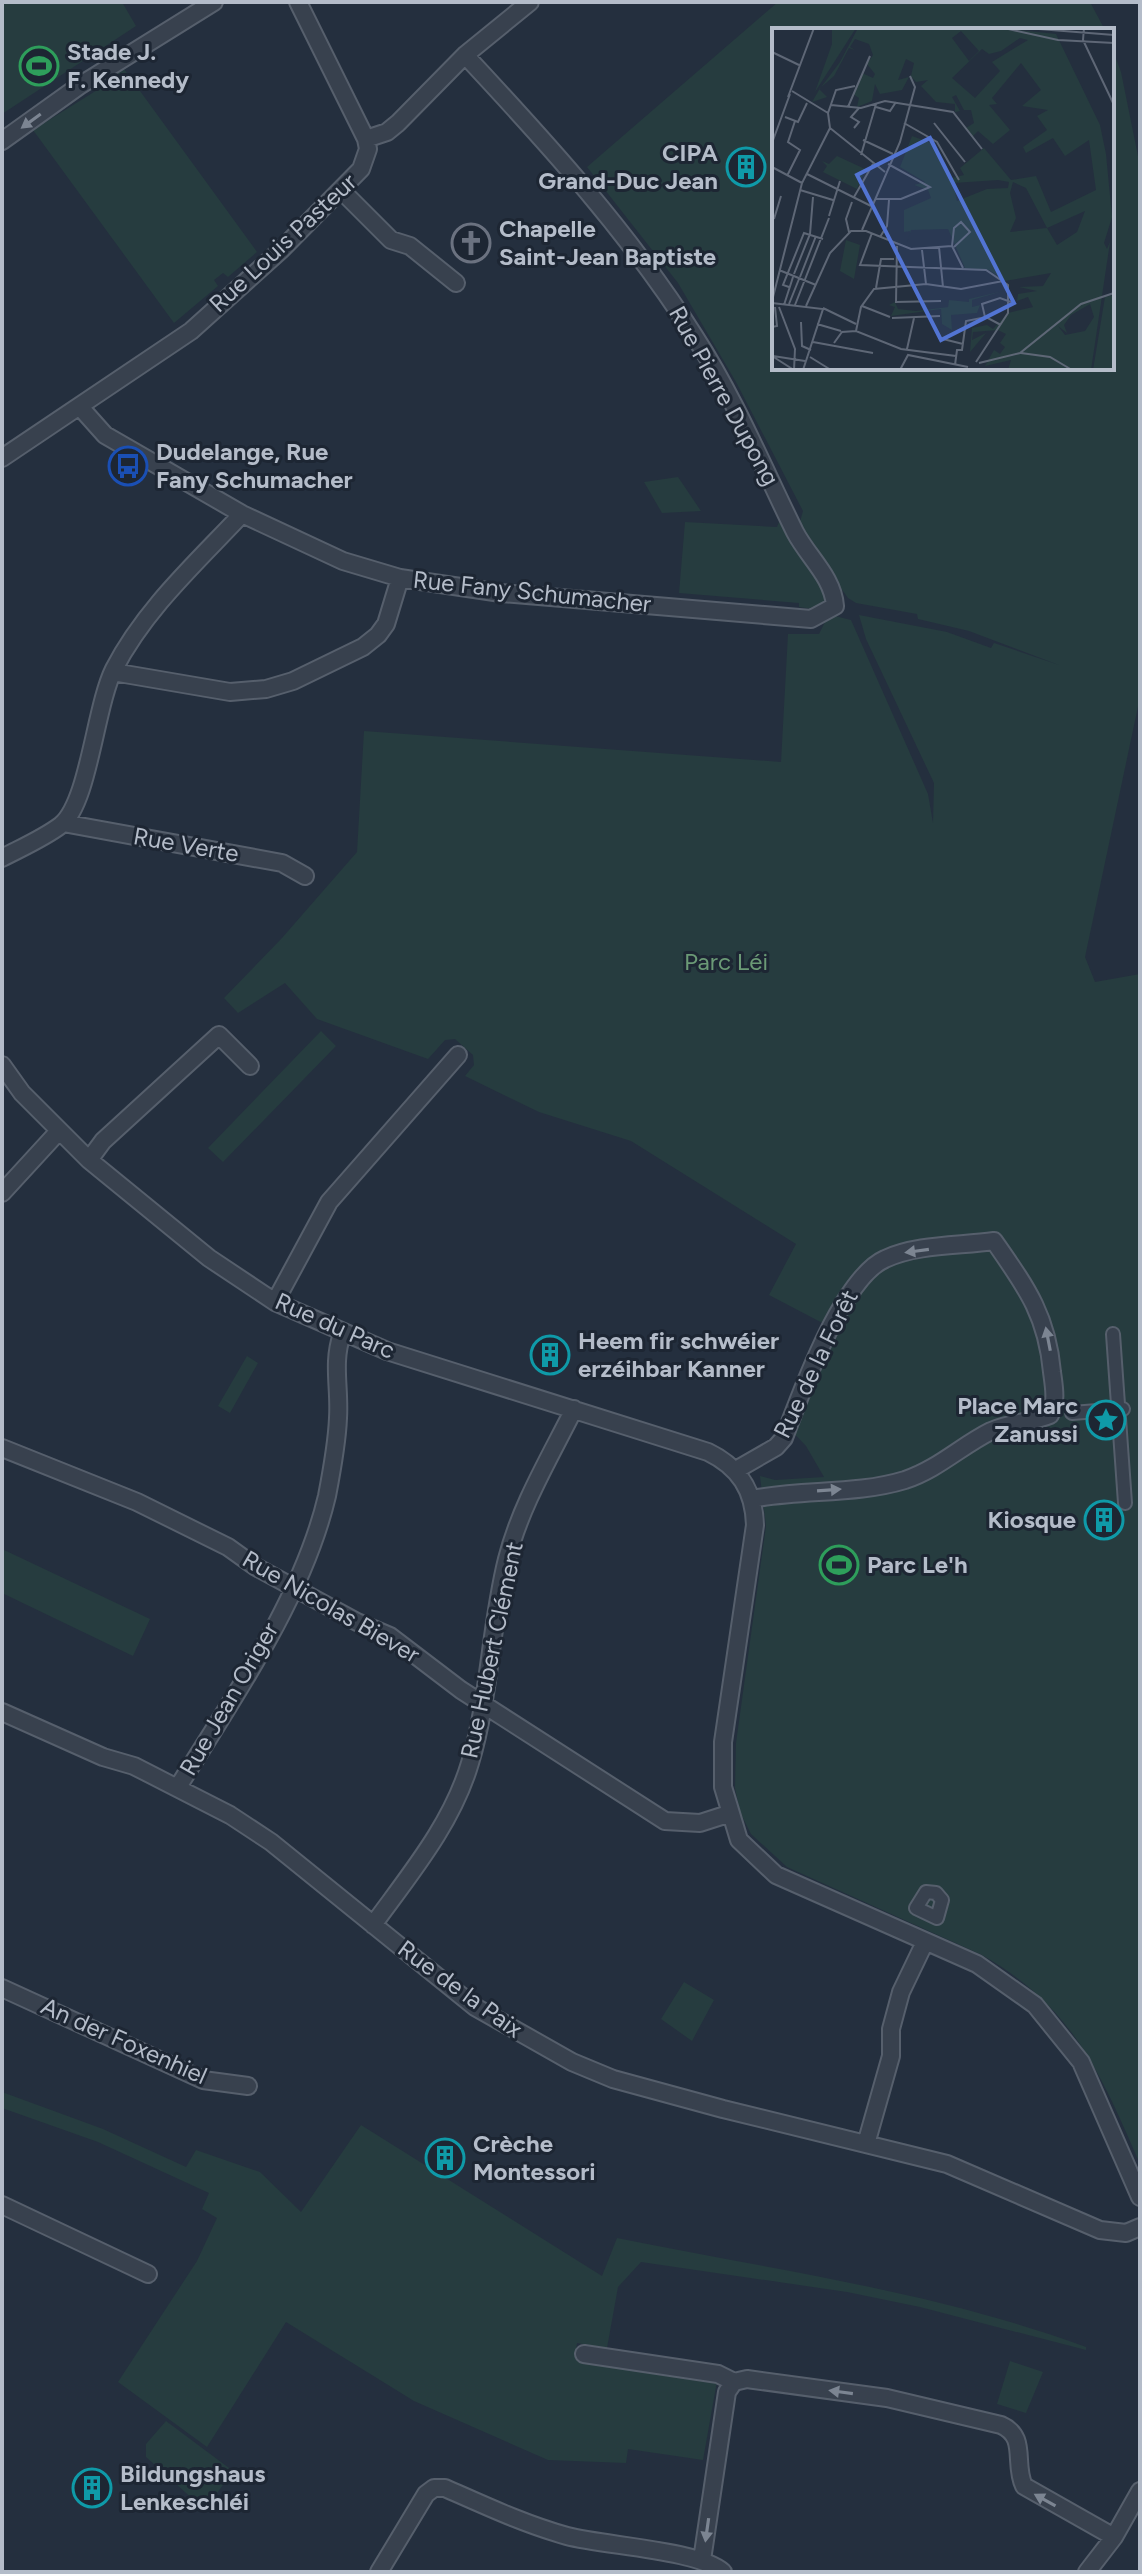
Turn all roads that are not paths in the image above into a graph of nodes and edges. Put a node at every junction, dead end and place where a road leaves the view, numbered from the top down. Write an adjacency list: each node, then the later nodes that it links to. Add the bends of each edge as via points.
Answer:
1 (214, 2): 6 (street, one-way to 6)
2 (298, 2): 5 (street)
3 (530, 2): 4 (street)
4 (465, 55): 5 (street, via 398,123); 13 (street, Rue Pierre Dupong, via 621,232 697,340 796,534 828,581)
5 (366, 139): 7 (street, Rue Louis Pasteur, via 366,160)
6 (2, 141)
7 (341, 190): 8 (street, via 391,240 410,246); 9 (street, Rue Louis Pasteur, via 191,331)
8 (456, 283)
9 (80, 407): 10 (street, Rue Louis Pasteur); 11 (street, Rue Fany Schumacher, via 105,435)
10 (2, 458)
11 (242, 514): 12 (street, Rue Fany Schumacher, via 329,555); 14 (street, via 163,598)
12 (400, 578): 13 (street, Rue Fany Schumacher, via 501,593 811,619); 14 (street, via 378,635 293,681 230,692)
13 (835, 606)
14 (113, 672): 15 (street, via 87,767)
15 (63, 823): 16 (street); 17 (street, Rue Verte, via 282,863)
16 (2, 858)
17 (305, 876)
18 (458, 1055): 24 (street, via 329,1202)
19 (2, 1065): 21 (street, Rue du Parc)
20 (250, 1066): 22 (street, via 219,1035)
21 (58, 1132): 22 (street, Rue du Parc); 23 (street)
22 (89, 1160): 24 (street, Rue du Parc, via 209,1258)
23 (2, 1193)
24 (275, 1302): 25 (street, Rue du Parc)
25 (342, 1334): 27 (street, Rue du Parc); 34 (street, Rue Jean Origer, via 335,1355 338,1416 326,1497)
26 (1113, 1334): 28 (street)
27 (574, 1409): 31 (street, Rue du Parc, via 708,1452); 35 (street, Rue Hubert Clément, via 508,1555)
28 (1122, 1409): 29 (street); 33 (street)
29 (1072, 1413)
30 (2, 1448): 34 (street, Rue Nicolas Biever, via 137,1502)
31 (736, 1470): 32 (street); 32 (street, Rue de la Forêt, one-way to 31, via 905,1480 951,1459 988,1433 1050,1415 1055,1405 1043,1318 994,1241 906,1252 872,1266 849,1292 784,1438)
32 (752, 1499): 38 (street, via 755,1525 723,1742)
33 (1125, 1503)
34 (293, 1586): 35 (street, Rue Nicolas Biever, via 390,1636); 37 (street, Rue Jean Origer, via 239,1690)
35 (484, 1703): 38 (street, Rue Nicolas Biever, via 665,1821 700,1823); 39 (street, Rue Hubert Clément, via 469,1766 448,1815)
36 (2, 1712): 37 (street, Rue de la Paix)
37 (178, 1787): 39 (street, Rue de la Paix, via 271,1842)
38 (728, 1814): 40 (street, via 739,1840 776,1875)
39 (373, 1925): 43 (street, Rue de la Paix, via 475,2007 572,2062 613,2079)
40 (925, 1942): 43 (street, via 901,1992 891,2029 891,2056); 44 (street, via 1005,1981 1056,2026 1094,2088)
41 (2, 1988): 42 (street, An der Foxenhiel, via 203,2080)
42 (248, 2086)
43 (866, 2144): 46 (street, Rue de la Paix, via 973,2172 1100,2230 1126,2233)
44 (1140, 2197)
45 (2, 2205): 47 (street)
46 (1140, 2227)
47 (148, 2274)
48 (584, 2354): 49 (street, via 718,2374)
49 (734, 2382): 51 (street, one-way to 49, via 1024,2486 1018,2439 1001,2425 887,2398 747,2379); 52 (street, one-way to 52, via 727,2392)
50 (1140, 2491): 51 (street)
51 (1114, 2537): 55 (street)
52 (702, 2560): 53 (street, via 567,2536 434,2488 418,2504); 54 (street)
53 (379, 2572)
54 (723, 2572)
55 (1087, 2572)

